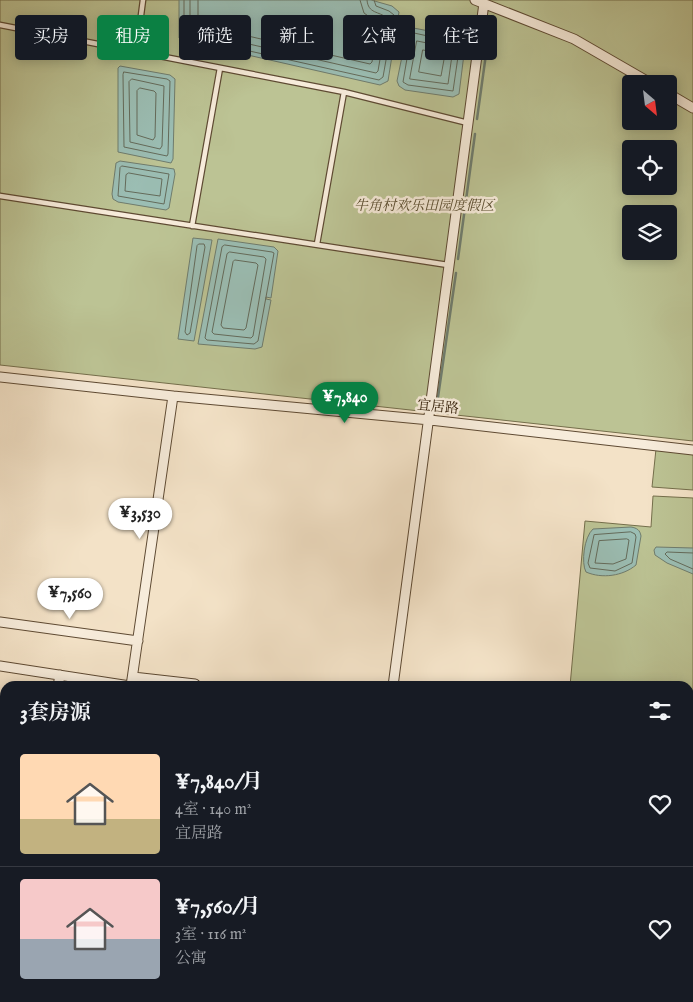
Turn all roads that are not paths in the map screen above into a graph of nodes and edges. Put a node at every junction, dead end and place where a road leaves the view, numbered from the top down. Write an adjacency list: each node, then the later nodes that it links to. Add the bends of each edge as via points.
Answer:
1 (143, 0): 4 (lane)
2 (475, 0): 3 (street)
3 (484, 3): 9 (street, via 574,39); 13 (street)
4 (141, 15)
5 (0, 25): 6 (lane)
6 (97, 45)
7 (169, 59): 8 (lane)
8 (220, 68): 10 (lane); 15 (lane)
9 (636, 75)
10 (344, 92): 13 (lane); 16 (lane)
11 (678, 99): 12 (street)
12 (693, 108)
13 (468, 123): 17 (street)
14 (0, 196): 15 (lane)
15 (192, 226): 16 (lane)
16 (317, 244): 17 (lane)
17 (448, 265): 20 (street)
18 (0, 377): 19 (street, 宜居路)
19 (173, 396): 20 (street, 宜居路); 23 (street)
20 (430, 420): 21 (street, 宜居路); 31 (street)
21 (693, 450)
22 (0, 622): 23 (street)
23 (138, 641): 26 (street)
24 (0, 666): 25 (street)
25 (60, 675): 27 (street); 28 (street)
26 (133, 676): 29 (street); 30 (street)
27 (59, 681)
28 (99, 681)
29 (132, 681)
30 (172, 681)
31 (394, 681)

